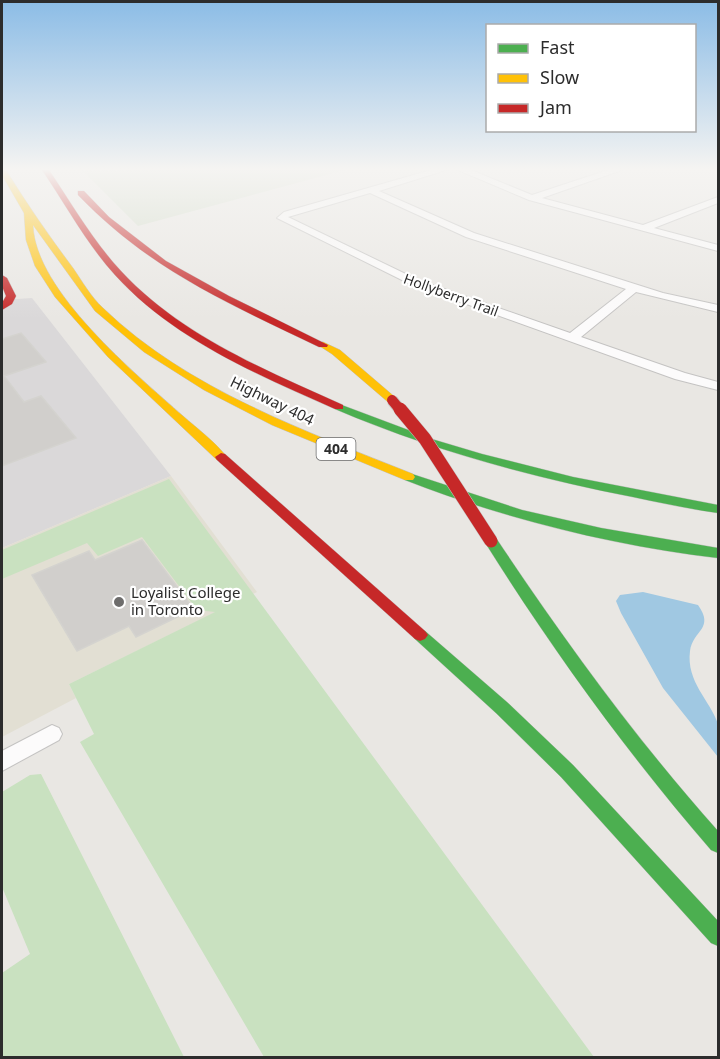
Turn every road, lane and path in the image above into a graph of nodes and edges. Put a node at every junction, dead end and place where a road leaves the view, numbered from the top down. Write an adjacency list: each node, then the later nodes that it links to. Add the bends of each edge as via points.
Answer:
1 (28, 219): 24 (main road, via 30,242 46,276 78,322 246,481 567,771)
2 (33, 219): 20 (main road, Highway 404 / 404, via 98,309 148,350 208,388 276,423 390,471 519,512 639,540)
3 (80, 219): 17 (main road, Highway 404 / 404, via 129,284 177,323 246,366)
4 (104, 219): 23 (main road, bridge, via 174,271 336,352 392,400 425,439 539,618 604,709)
5 (285, 219): 15 (street, Hollyberry Trail, via 412,281)
6 (434, 219): 12 (street, via 470,236)
7 (607, 219): 9 (street)
8 (666, 219): 9 (street)
9 (641, 229): 10 (street)
10 (718, 248)
11 (2, 278): 13 (main road, via 11,296)
12 (634, 288): 14 (street); 15 (street)
13 (2, 307)
14 (718, 308)
15 (573, 338): 16 (street, Hollyberry Trail)
16 (718, 386)
17 (420, 439): 18 (main road, via 465,440); 19 (main road, Highway 404 / 404, via 507,467)
18 (510, 451)
19 (718, 509)
20 (718, 553)
21 (52, 734): 22 (street)
22 (2, 762)
23 (718, 844)
24 (718, 936)

